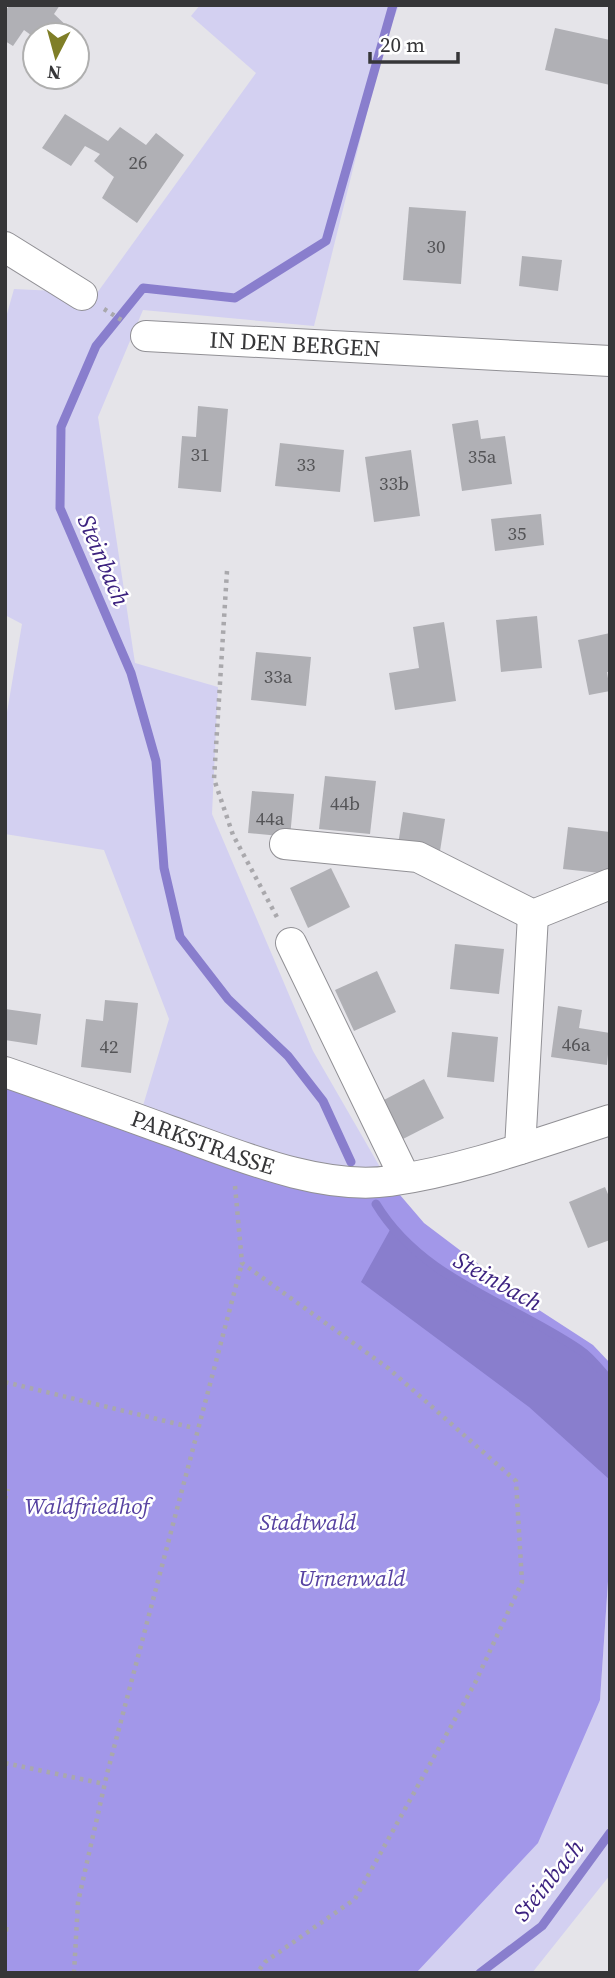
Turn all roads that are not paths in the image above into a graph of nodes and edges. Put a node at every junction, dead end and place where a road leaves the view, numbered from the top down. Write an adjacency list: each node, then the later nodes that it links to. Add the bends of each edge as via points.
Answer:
1 (5, 247): 2 (street)
2 (82, 295)
3 (146, 336): 4 (street, IN DEN BERGEN)
4 (610, 361)
5 (285, 844): 7 (street, via 418,857)
6 (610, 884): 7 (street)
7 (533, 915): 11 (street)
8 (291, 943): 12 (street)
9 (5, 1072): 12 (street, PARKSTRASSE, via 232,1153 327,1180)
10 (610, 1120): 11 (street, PARKSTRASSE)
11 (520, 1149): 12 (street, PARKSTRASSE)
12 (405, 1178)

